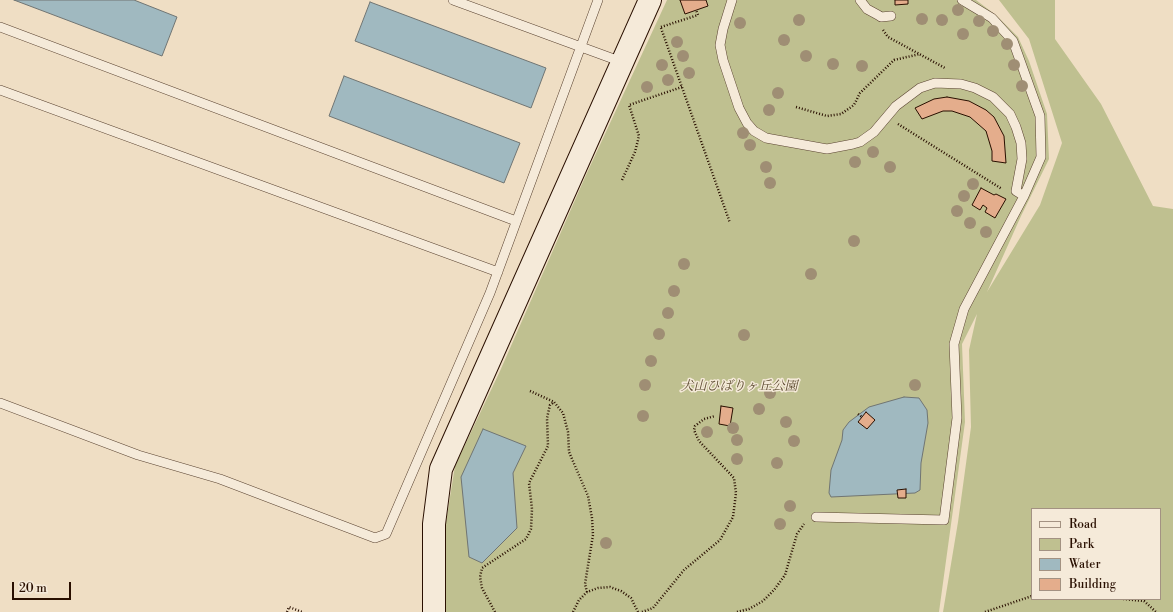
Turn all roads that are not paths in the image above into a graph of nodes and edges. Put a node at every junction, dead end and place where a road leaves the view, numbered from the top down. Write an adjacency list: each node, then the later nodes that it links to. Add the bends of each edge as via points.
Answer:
1 (453, 0): 9 (lane)
2 (598, 0): 9 (lane)
3 (732, 0): 12 (lane, via 720,45 739,108 754,131 766,138 827,149 860,142 874,132 896,106 920,88 935,83 961,84 993,97 1010,114 1016,127 1022,159 1016,191)
4 (860, 0): 7 (lane, via 867,9 881,17)
5 (962, 0): 12 (lane, via 992,18 1013,41 1040,116 1041,157)
6 (647, 6): 10 (street)
7 (891, 16)
8 (0, 27): 13 (lane)
9 (580, 48): 10 (lane); 13 (lane)
10 (622, 62): 17 (street, via 441,469 434,524)
11 (0, 90): 14 (lane)
12 (1024, 196): 16 (lane, via 964,309 954,344 957,418 944,520)
13 (516, 221): 14 (lane)
14 (498, 272): 15 (lane, via 386,534 376,538 220,479 138,455)
15 (0, 403)
16 (816, 518)
17 (434, 612)

